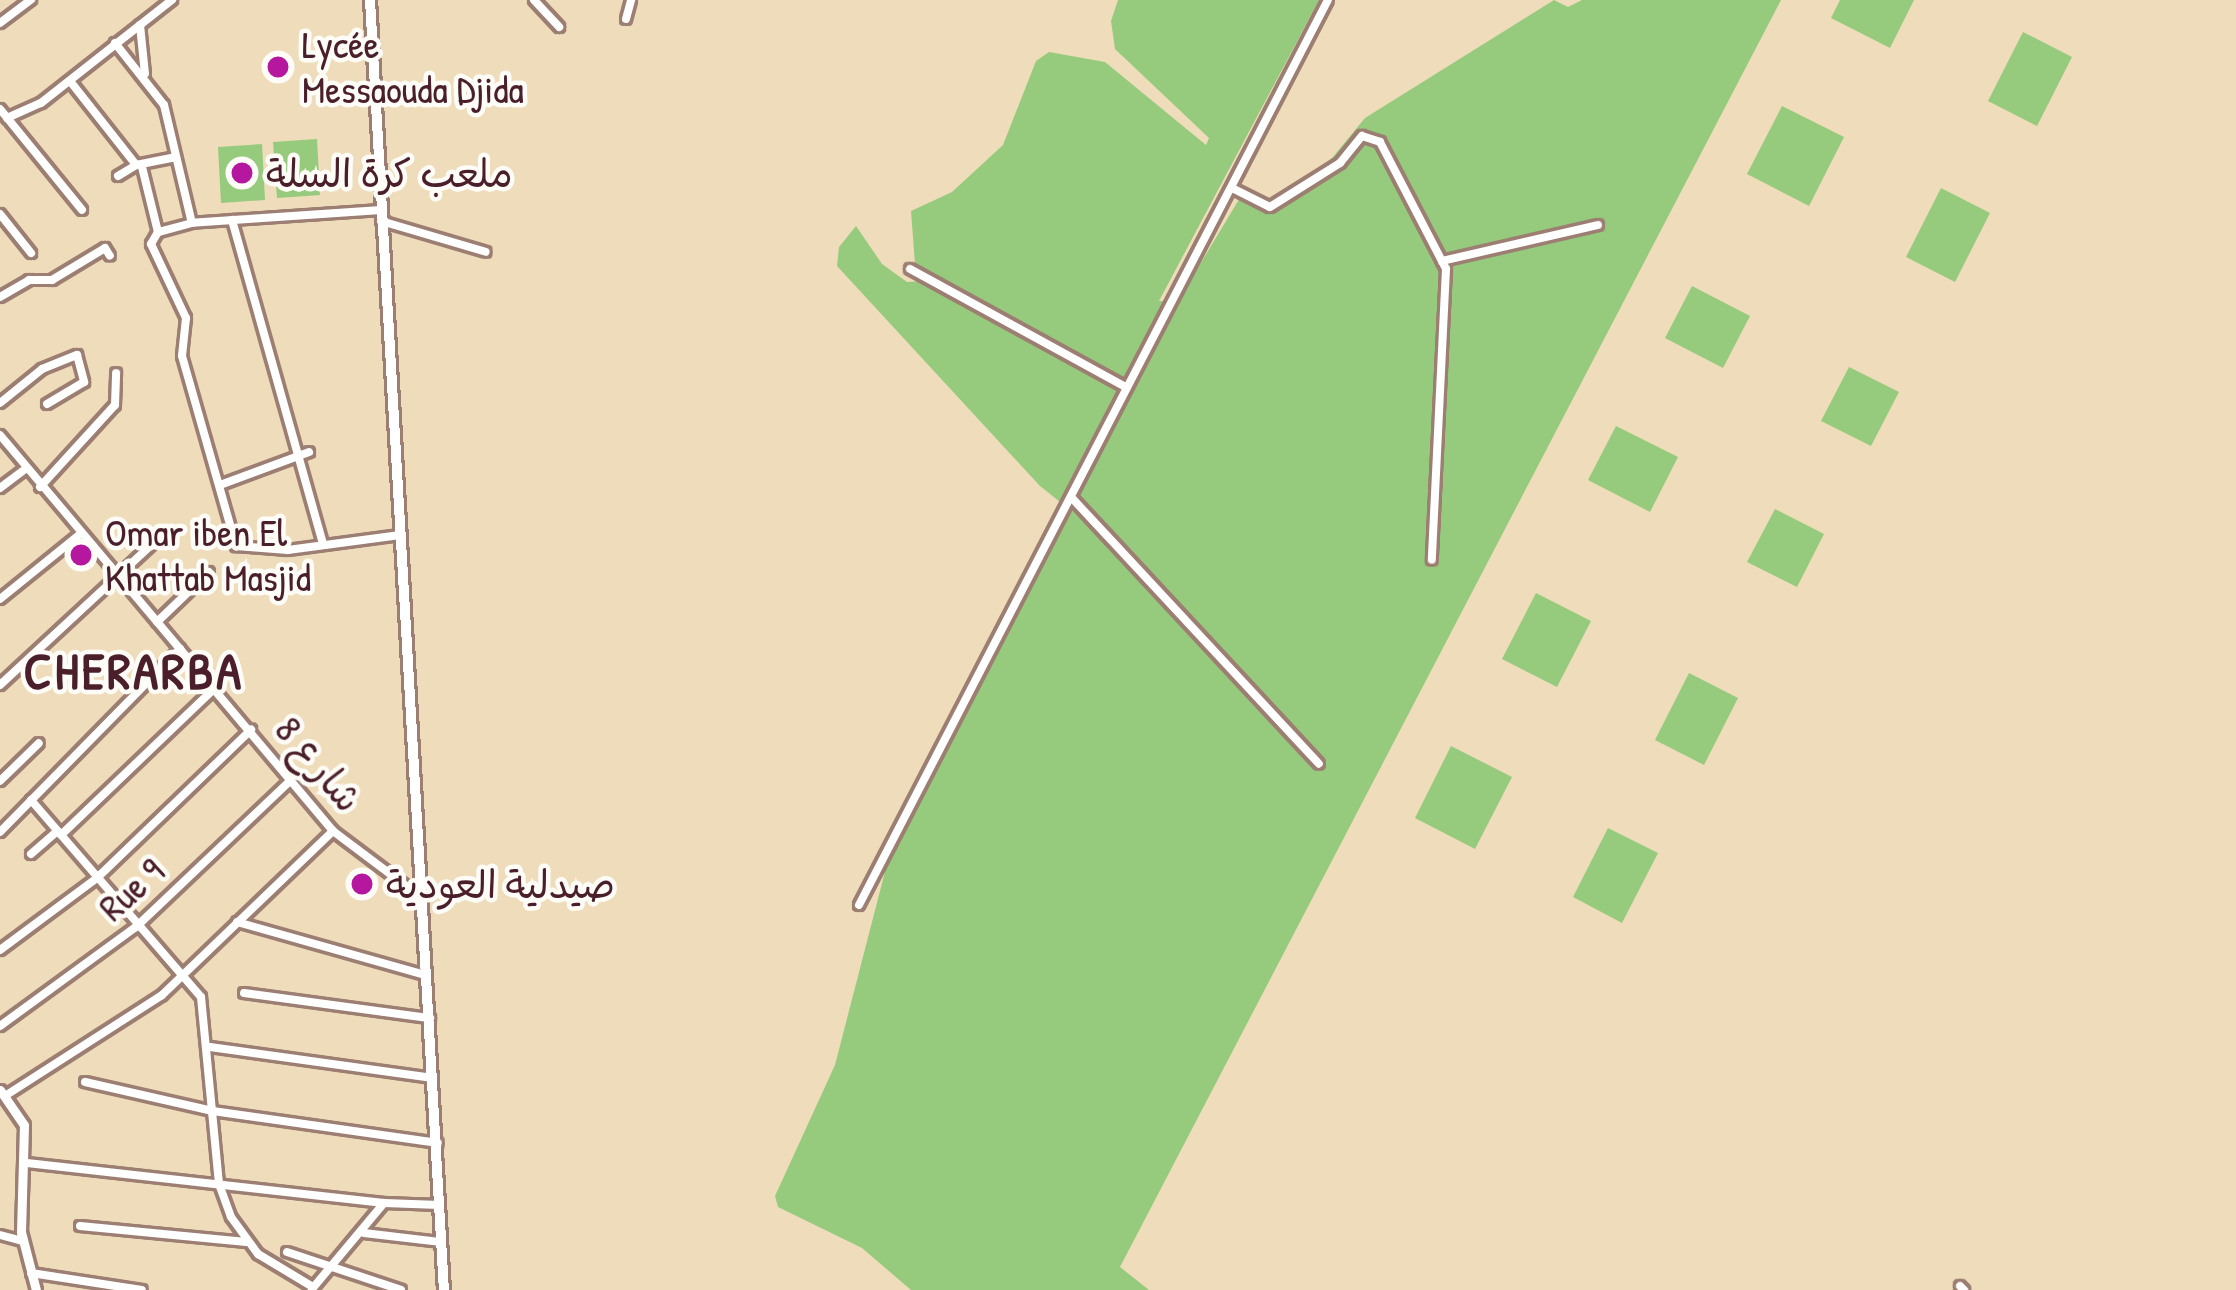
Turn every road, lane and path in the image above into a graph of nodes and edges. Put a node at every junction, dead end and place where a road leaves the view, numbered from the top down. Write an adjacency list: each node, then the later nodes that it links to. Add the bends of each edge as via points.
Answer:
1 (31, 0): 8 (street)
2 (172, 0): 9 (street)
3 (370, 0): 22 (main road)
4 (534, 0): 10 (street)
5 (631, 0): 7 (street)
6 (1328, 0): 19 (street)
7 (626, 19)
8 (0, 23)
9 (140, 25): 11 (street); 12 (street)
10 (559, 27)
11 (115, 43): 12 (street); 13 (street)
12 (146, 76): 16 (street, via 164,105)
13 (70, 81): 15 (street); 17 (street)
14 (0, 109): 15 (street)
15 (7, 118): 20 (street)
16 (176, 157): 17 (street); 24 (street)
17 (139, 166): 18 (street); 26 (street)
18 (118, 176)
19 (1232, 188): 30 (street, via 1270,207 1370,134); 34 (street)
20 (82, 210)
21 (0, 214): 28 (street)
22 (381, 216): 23 (street); 27 (street); 46 (main road)
23 (232, 220): 24 (street); 39 (street)
24 (192, 223): 26 (street)
25 (1598, 225): 30 (street)
26 (158, 232): 41 (street, via 151,244 187,318 182,356)
27 (486, 252)
28 (31, 253)
29 (110, 256): 32 (street, via 105,248 52,280 29,280)
30 (1442, 260): 49 (street)
31 (910, 269): 34 (street)
32 (0, 297)
33 (116, 373): 42 (street, via 115,405)
34 (1127, 388): 44 (street)
35 (0, 403): 36 (street, via 42,369 77,356 85,382)
36 (47, 404)
37 (0, 435): 40 (street, شارع 8)
38 (310, 452): 39 (street)
39 (296, 456): 41 (street); 48 (street)
40 (25, 469): 42 (street, شارع 8); 43 (street)
41 (220, 485): 48 (street, via 242,550)
42 (40, 487): 45 (street, شارع 8)
43 (0, 488)
44 (1071, 497): 59 (street); 69 (street)
45 (79, 535): 51 (street, شارع 8); 52 (street)
46 (400, 535): 48 (street); 68 (main road)
47 (159, 538): 51 (street)
48 (322, 543)
49 (1432, 560)
50 (209, 572): 53 (street)
51 (116, 574): 53 (street, شارع 8); 55 (street)
52 (0, 598)
53 (157, 622): 54 (street, شارع 8)
54 (181, 649): 56 (street, شارع 8); 62 (street)
55 (0, 686)
56 (215, 688): 57 (street, شارع 8); 65 (street)
57 (251, 730): 60 (street, شارع 8); 67 (street)
58 (39, 743): 61 (street)
59 (1318, 764)
60 (290, 781): 64 (street, شارع 8); 71 (street, Rue 9)
61 (0, 782)
62 (31, 800): 63 (street); 65 (street)
63 (1, 828)
64 (333, 831): 68 (street, شارع 8); 70 (street)
65 (59, 833): 66 (street); 67 (street)
66 (31, 854)
67 (97, 878): 71 (street); 72 (street)
68 (422, 897): 74 (main road)
69 (860, 905)
70 (237, 922): 73 (street); 74 (street)
71 (136, 928): 73 (street); 77 (street, Rue 9)
72 (0, 950)
73 (184, 975): 78 (street, via 206,1008); 81 (street)
74 (427, 976): 76 (main road)
75 (244, 993): 76 (street)
76 (430, 1018): 79 (main road)
77 (0, 1026)
78 (210, 1047): 79 (street); 82 (street)
79 (435, 1078): 83 (main road)
80 (85, 1082): 82 (street)
81 (4, 1092): 84 (street, via 24,1126)
82 (213, 1111): 83 (street); 85 (street)
83 (438, 1143): 87 (main road)
84 (27, 1163): 85 (street); 91 (street)
85 (219, 1184): 86 (street); 92 (street)
86 (384, 1203): 87 (street); 89 (street)
87 (440, 1205): 93 (main road)
88 (80, 1226): 92 (street)
89 (364, 1233): 93 (street); 95 (street)
90 (0, 1235): 91 (street)
91 (22, 1241): 96 (street)
92 (247, 1242): 97 (street)
93 (441, 1243): 101 (main road)
94 (287, 1252): 95 (street)
95 (334, 1264): 97 (street); 100 (street)
96 (30, 1273): 98 (street); 99 (street)
97 (312, 1288)
98 (36, 1290)
99 (142, 1290)
100 (401, 1290)
101 (445, 1290)

